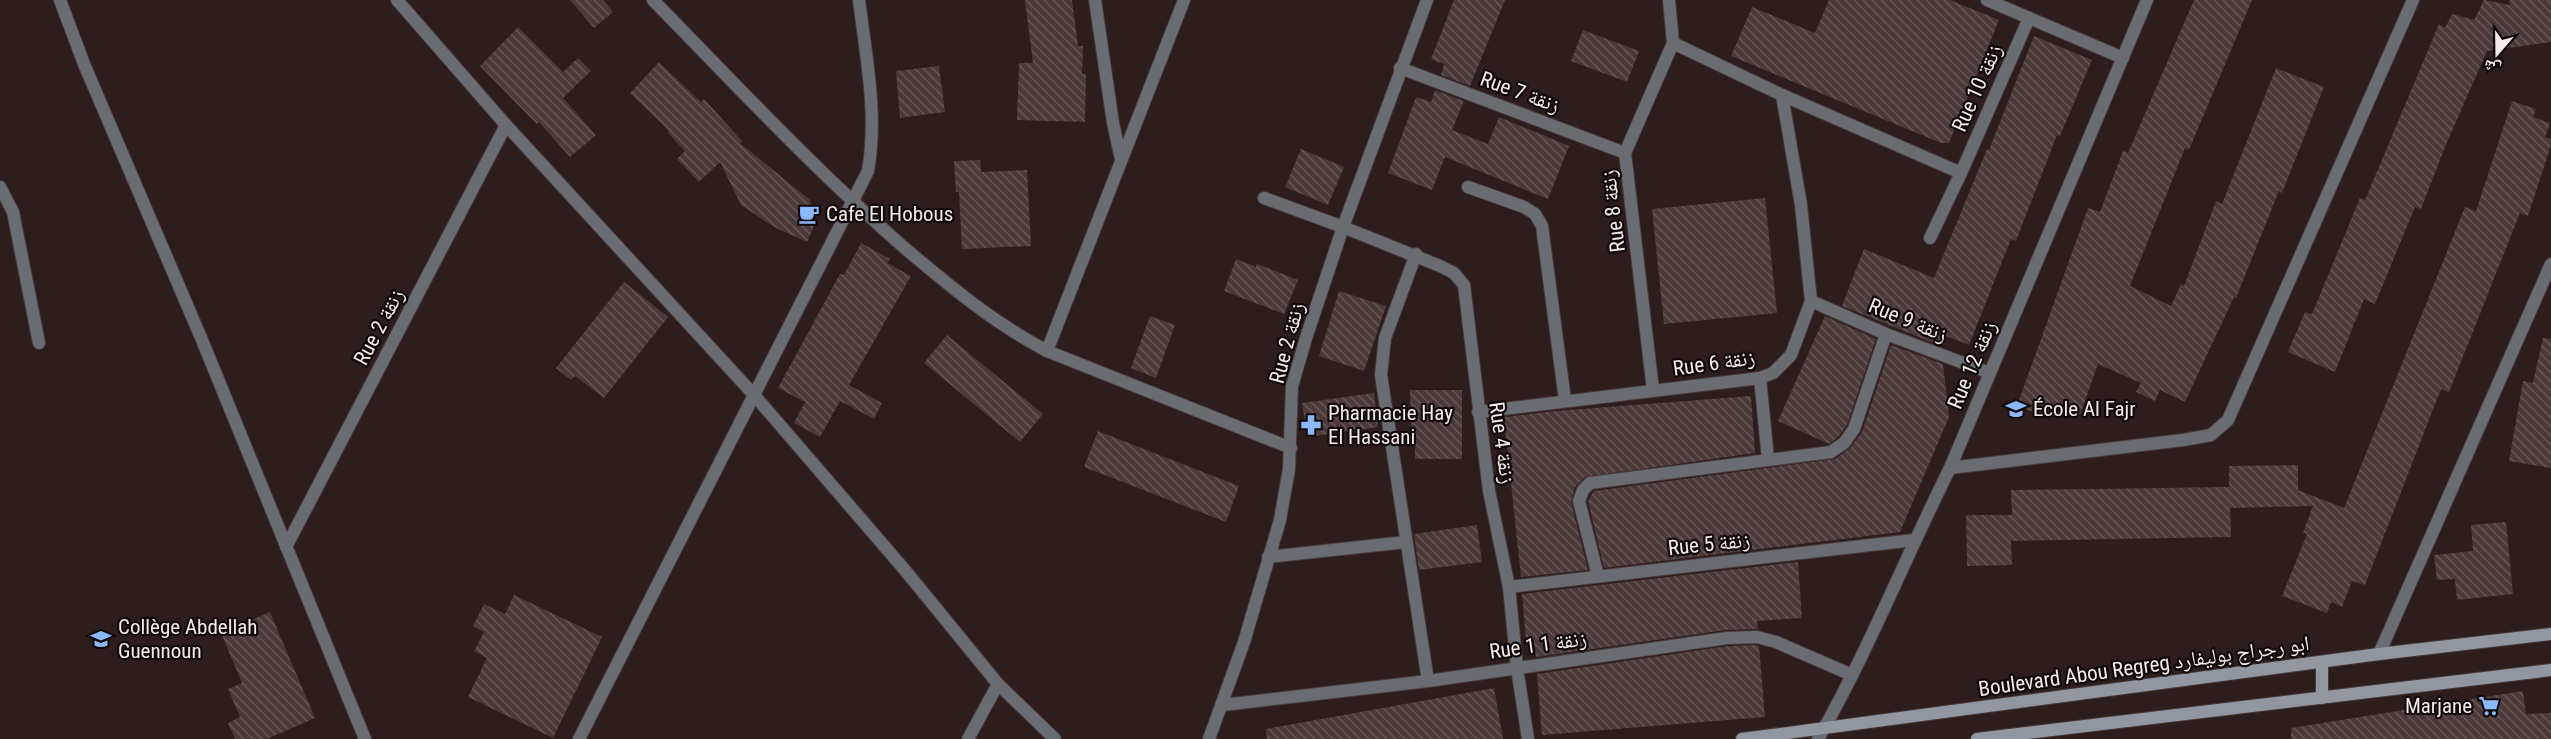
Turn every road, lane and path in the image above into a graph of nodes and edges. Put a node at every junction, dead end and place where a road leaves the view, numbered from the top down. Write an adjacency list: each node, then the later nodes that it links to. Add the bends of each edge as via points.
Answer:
1 (60, 0): 44 (street)
2 (397, 0): 17 (street)
3 (653, 0): 24 (street)
4 (859, 0): 24 (street, via 873,117 868,171)
5 (1095, 0): 19 (street)
6 (1184, 0): 19 (street)
7 (1427, 0): 15 (street, Rue 2 زنقة)
8 (1669, 0): 13 (street, Rue 8 زنقة)
9 (1987, 0): 12 (street)
10 (2147, 0): 14 (street, Rue 12 زنقة)
11 (2413, 0): 41 (street, via 2228,420 2211,435)
12 (2029, 18): 14 (street); 20 (street, Rue 10 زنقة)
13 (1673, 43): 16 (street); 18 (street, Rue 8 زنقة)
14 (2123, 57): 33 (street, Rue 12 زنقة)
15 (1400, 68): 18 (street, Rue 7 زنقة); 25 (street, Rue 2 زنقة)
16 (1782, 95): 20 (street); 29 (street, Rue 6 زنقة, via 1801,205)
17 (506, 125): 36 (street); 44 (street, Rue 2 زنقة)
18 (1625, 153): 35 (street, Rue 8 زنقة)
19 (1121, 159): 32 (street)
20 (1962, 173): 26 (street, Rue 10 زنقة)
21 (0, 187): 31 (street, via 13,212)
22 (1468, 187): 37 (street, via 1524,207 1535,214 1542,226)
23 (1264, 198): 25 (street, Rue 4 زنقة)
24 (853, 203): 32 (street, via 955,291 1009,331); 36 (street)
25 (1343, 227): 27 (street, Rue 4 زنقة); 39 (street, Rue 2 زنقة, via 1293,386)
26 (1930, 238)
27 (1416, 254): 38 (street, Rue 4 زنقة, via 1454,273 1464,285); 43 (street, via 1385,338 1381,375)
28 (2551, 264): 49 (street)
29 (1811, 301): 30 (street, Rue 9 زنقة); 34 (street, Rue 6 زنقة, via 1791,355 1773,373)
30 (1886, 334): 33 (street, Rue 9 زنقة); 40 (street, via 1854,429 1844,443 1831,452)
31 (39, 343)
32 (1047, 351): 39 (street)
33 (1990, 374): 41 (street, Rue 12 زنقة)
34 (1760, 378): 35 (street, Rue 6 زنقة); 40 (street)
35 (1653, 390): 37 (street, Rue 6 زنقة)
36 (755, 396): 55 (street); 61 (street)
37 (1565, 400): 38 (street, Rue 6 زنقة)
38 (1478, 412): 47 (street, Rue 4 زنقة, via 1488,491)
39 (1291, 448): 45 (street, Rue 2 زنقة, via 1287,489)
40 (1768, 459): 46 (street, via 1590,483 1582,490 1579,501)
41 (1950, 468): 42 (street, Rue 12 زنقة)
42 (1914, 540): 46 (street, Rue 5 زنقة); 53 (street, Rue 12 زنقة)
43 (1406, 542): 45 (street); 54 (street)
44 (286, 547): 60 (street)
45 (1268, 557): 57 (street, Rue 2 زنقة)
46 (1598, 576): 47 (street, Rue 5 زنقة)
47 (1509, 587): 51 (street, Rue 4 زنقة)
48 (2551, 634): 49 (main road, Boulevard Abou Regreg ابو رجراج بوليفارد)
49 (2379, 654): 50 (main road, Boulevard Abou Regreg ابو رجراج بوليفارد)
50 (2322, 662): 56 (main road); 58 (main road, Boulevard Abou Regreg ابو رجراج بوليفارد)
51 (1517, 668): 53 (street, Rue 1 زنقة 1, via 1757,637); 54 (street, Rue 1 زنقة 1); 65 (street, Rue 4 زنقة)
52 (2551, 670): 56 (main road)
53 (1852, 675): 58 (street, Rue 12 زنقة)
54 (1428, 681): 57 (street, Rue 1 زنقة 1)
55 (998, 684): 62 (street); 63 (street)
56 (2322, 698): 59 (main road)
57 (1223, 705): 64 (street, Rue 2 زنقة)
58 (1825, 727): 66 (main road, Boulevard Abou Regreg ابو رجراج بوليفارد); 67 (street, Rue 12 زنقة)
59 (2033, 736): 68 (main road)
60 (365, 739)
61 (579, 739)
62 (968, 739)
63 (1055, 739)
64 (1209, 739)
65 (1528, 739)
66 (1742, 739)
67 (1818, 739)
68 (1977, 739)

